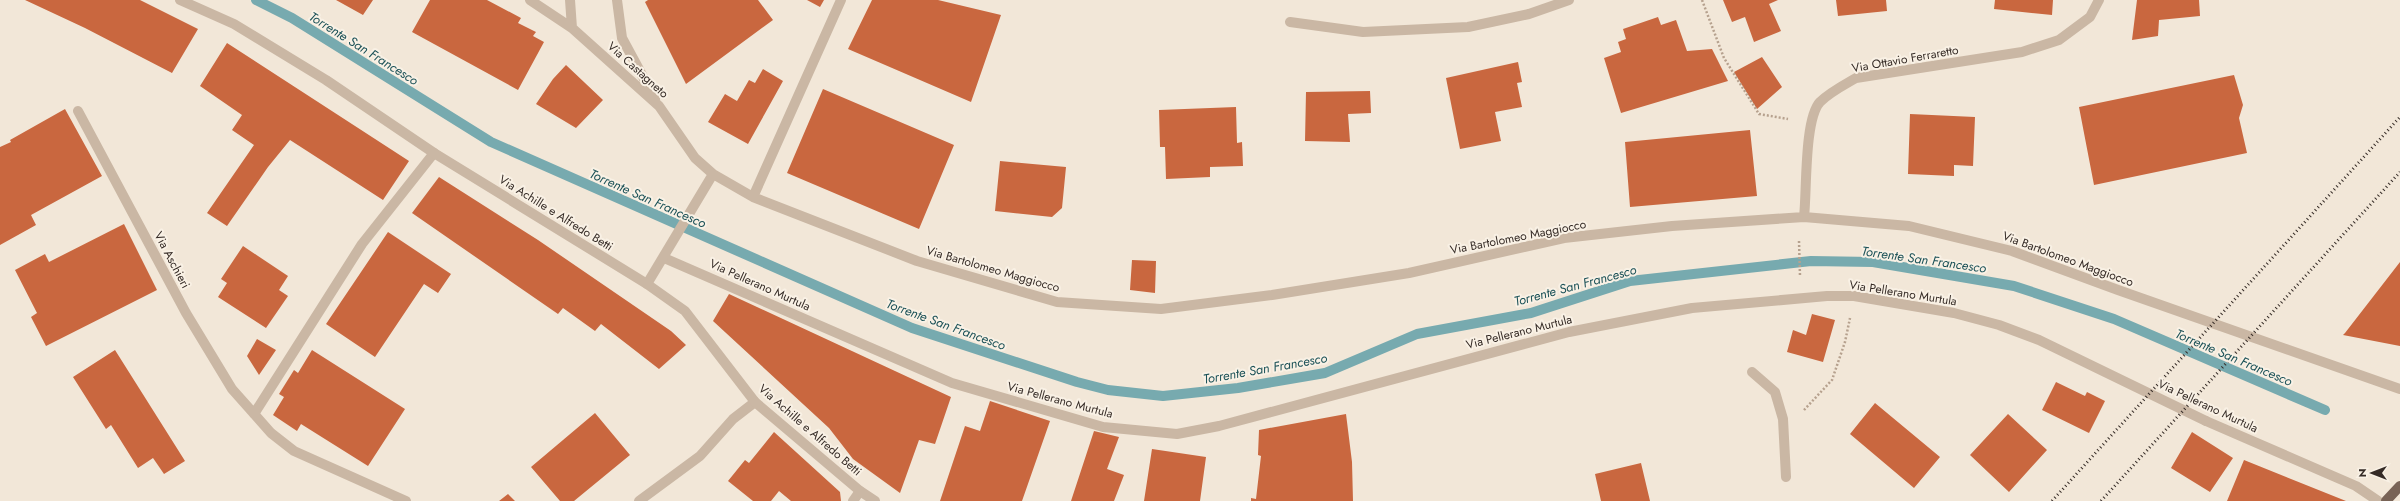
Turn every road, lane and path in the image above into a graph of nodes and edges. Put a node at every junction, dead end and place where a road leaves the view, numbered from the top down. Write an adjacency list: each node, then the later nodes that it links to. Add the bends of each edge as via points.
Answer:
1 (180, 0): 14 (street, Via Achille e Alfredo Betti, via 234,24 326,80)
2 (530, 0): 10 (street, Via Castagneto)
3 (570, 0): 10 (street)
4 (617, 0): 11 (street, via 622,38)
5 (841, 0): 16 (street)
6 (1569, 0): 9 (street, via 1529,14 1468,27 1363,32)
7 (1702, 0): 13 (path, via 1724,58 1760,114)
8 (2099, 0): 13 (street, Via Ottavio Ferraretto, via 2090,17 2058,40 2044,45 2022,52 1856,78 1839,87 1819,103)
9 (1290, 22)
10 (572, 28): 11 (street, Via Castagneto)
11 (659, 106): 15 (street, Via Castagneto, via 695,158)
12 (78, 111): 26 (street, Via Aschieri, via 186,313 232,389)
13 (1810, 124): 17 (street, Via Ottavio Ferraretto)
14 (434, 153): 21 (street, Via Achille e Alfredo Betti); 26 (street, via 362,244)
15 (713, 174): 16 (street, Via Bartolomeo Maggiocco); 19 (street)
16 (753, 197): 17 (street, Via Bartolomeo Maggiocco, via 917,261 993,285 1057,302 1161,309 1272,295 1409,273 1564,238 1672,226)
17 (1804, 218): 24 (street, Via Bartolomeo Maggiocco, via 1909,226 2012,250)
18 (1799, 236): 20 (path)
19 (664, 258): 21 (street); 22 (street, Via Pellerano Murtula, via 952,383 1103,427 1177,434 1219,426 1569,332 1692,308)
20 (1800, 280)
21 (648, 284): 25 (street, Via Achille e Alfredo Betti, via 685,311)
22 (1854, 296): 27 (path, via 1845,342 1832,380 1806,407 1795,428); 35 (street, Via Pellerano Murtula, via 1954,313 1999,325 2039,340 2206,421 2356,486)
23 (1752, 372): 27 (street, via 1775,392 1783,419)
24 (2400, 389)
25 (755, 402): 30 (street, Via Achille e Alfredo Betti); 32 (street, via 733,419 700,456)
26 (254, 414): 31 (street, Via Aschieri, via 271,433 294,451)
27 (1783, 438): 28 (street)
28 (1786, 477)
29 (2400, 486): 36 (main road)
30 (860, 491): 33 (street); 34 (street, Via Achille e Alfredo Betti)
31 (406, 501)
32 (640, 501)
33 (853, 501)
34 (875, 501)
35 (2378, 501)
36 (2386, 501)

